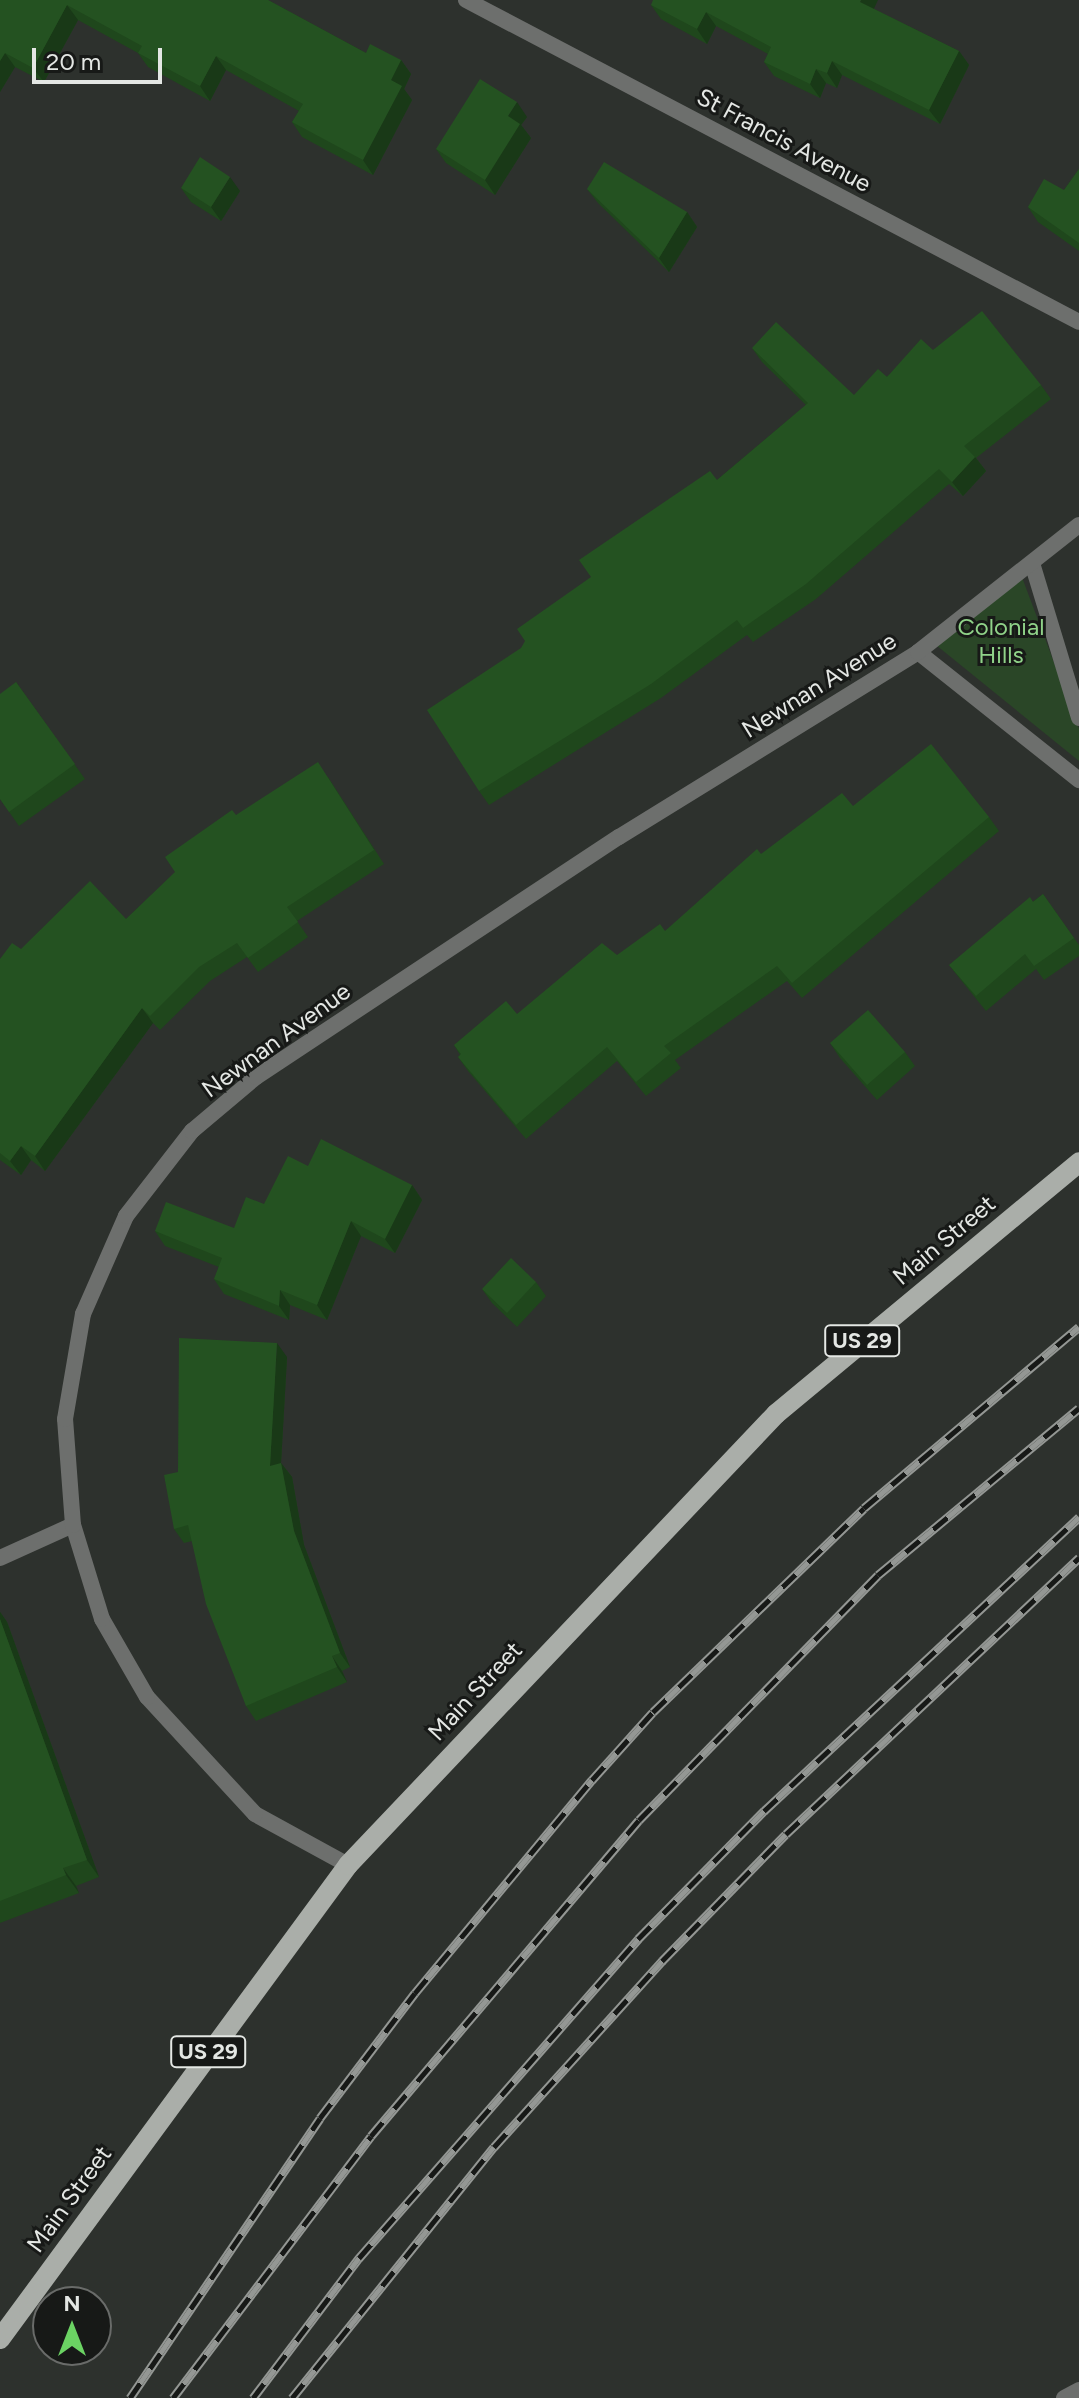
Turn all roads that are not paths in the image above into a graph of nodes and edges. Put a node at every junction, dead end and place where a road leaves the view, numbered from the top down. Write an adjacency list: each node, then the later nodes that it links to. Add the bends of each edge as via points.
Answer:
1 (466, 0): 2 (street, St Francis Avenue)
2 (1079, 322)
3 (1079, 525): 4 (street, Newnan Avenue)
4 (1032, 563): 5 (street, Newnan Avenue); 6 (street)
5 (918, 652): 7 (street); 9 (street, Newnan Avenue, via 607,845 256,1077 192,1131 126,1216 83,1314 65,1419)
6 (1079, 718)
7 (1079, 780)
8 (1079, 1162): 11 (main road, Main Street / US 29, via 776,1414)
9 (73, 1525): 10 (street); 11 (street, Newnan Avenue, via 102,1619 147,1697 255,1814)
10 (0, 1558)
11 (348, 1865): 12 (main road, Main Street / US 29)
12 (0, 2339)
13 (1079, 2390): 14 (street)
14 (1064, 2398)

